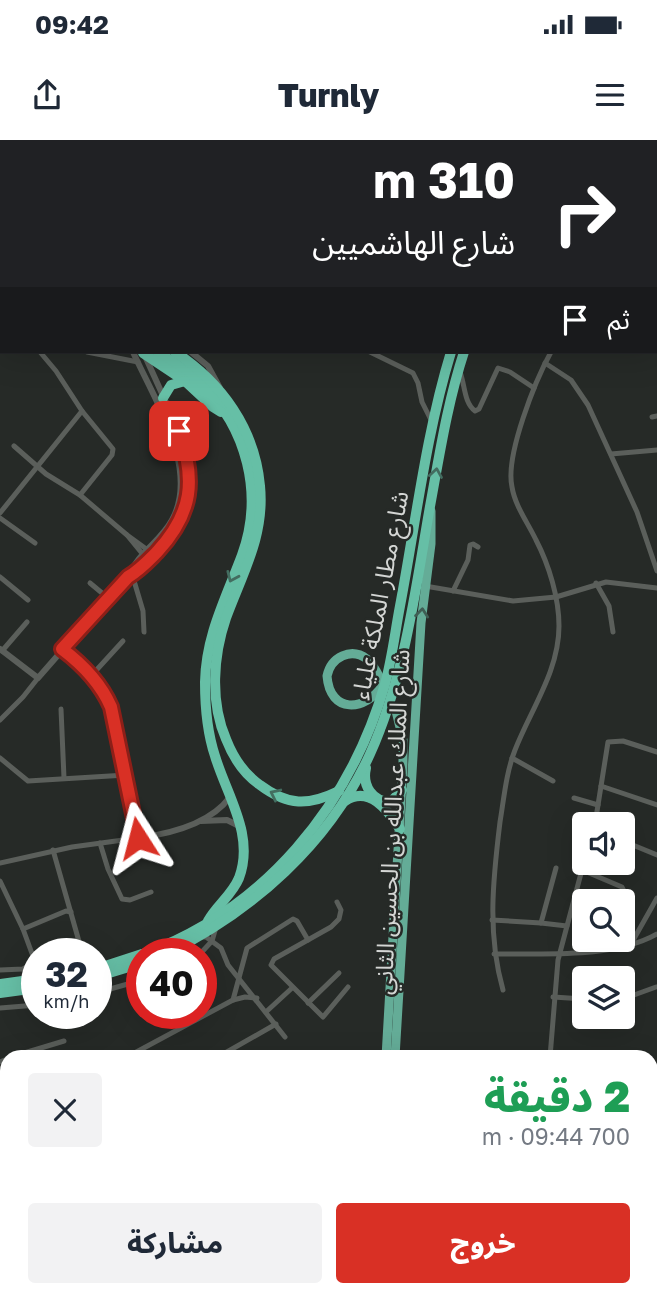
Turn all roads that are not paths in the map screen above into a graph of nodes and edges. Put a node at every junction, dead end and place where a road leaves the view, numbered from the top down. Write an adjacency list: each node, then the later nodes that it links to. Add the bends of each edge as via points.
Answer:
1 (42, 354): 16 (street)
2 (138, 354): 11 (highway); 15 (street); 29 (street, via 171,436 181,485 172,521)
3 (161, 354): 18 (highway, via 199,382)
4 (178, 354): 14 (highway)
5 (193, 354): 14 (street, via 208,366)
6 (374, 354): 17 (street, via 413,373)
7 (451, 354): 17 (highway, شارع مطار الملكة علياء)
8 (463, 354): 12 (highway, شارع مطار الملكة علياء)
9 (550, 354): 10 (street)
10 (545, 363): 13 (street); 21 (street, via 578,388)
11 (185, 382): 15 (highway, via 171,385); 18 (highway)
12 (459, 382): 13 (street, via 475,411 498,368); 24 (highway, شارع مطار الملكة علياء, one-way to 12, via 441,439)
13 (534, 388): 39 (street, via 510,480 518,506 541,548)
14 (220, 390): 26 (highway, via 244,426 256,460 261,499)
15 (163, 398): 30 (street, via 185,452 189,492 179,524)
16 (82, 411): 22 (street); 23 (street, via 113,451)
17 (432, 411): 50 (highway, شارع مطار الملكة علياء)
18 (225, 413): 26 (highway, via 239,439 249,474)
19 (13, 446): 22 (street)
20 (657, 450): 21 (street)
21 (611, 454): 31 (street)
22 (37, 467): 23 (street); 25 (street)
23 (80, 495): 29 (street)
24 (431, 505): 36 (highway, شارع الملك عبدالله بن الحسين الثاني); 55 (highway, شارع مطار الملكة علياء, via 399,665)
25 (0, 515): 27 (street)
26 (253, 532): 63 (highway, one-way to 26, via 308,803 278,796 246,773 223,732 215,686 219,644 247,569); 64 (highway, one-way to 64, via 212,629 206,671 211,740)
27 (35, 543)
28 (478, 547): 38 (street, via 470,545)
29 (145, 552): 30 (street); 32 (street)
30 (151, 558): 32 (street)
31 (657, 571)
32 (130, 574): 40 (street); 43 (street, via 143,611)
33 (0, 578): 41 (street)
34 (90, 583): 40 (street)
35 (596, 583): 37 (street); 39 (street); 44 (street, via 609,606)
36 (425, 586): 38 (street); 135 (highway, شارع الملك عبدالله بن الحسين الثاني, one-way to 36)
37 (657, 588)
38 (453, 591): 39 (street, via 511,601)
39 (556, 597): 57 (street, via 555,658)
40 (108, 598): 46 (street)
41 (28, 600)
42 (27, 622): 47 (street)
43 (144, 632)
44 (613, 632)
45 (123, 641): 48 (street)
46 (62, 649): 48 (street); 49 (street)
47 (1, 650): 49 (street)
48 (91, 676): 58 (street, via 111,707)
49 (38, 678): 53 (street)
50 (383, 679): 50 (highway, via 371,699 353,706 333,695 327,676 334,661 354,654 370,662); 55 (highway, شارع مطار الملكة علياء)
51 (61, 709): 59 (street)
52 (396, 711): 62 (highway, شارع الملك عبدالله بن الحسين الثاني, via 403,746)
53 (0, 720)
54 (657, 752): 61 (street, via 623,741 608,742)
55 (365, 754): 62 (highway, via 364,777 369,790 389,802); 63 (highway, شارع مطار الملكة علياء); 66 (highway, شارع مطار الملكة علياء)
56 (0, 758): 59 (street, via 28,781)
57 (512, 758): 60 (street); 90 (street, via 493,877)
58 (126, 775): 59 (street); 73 (street)
59 (64, 778)
60 (553, 782)
61 (601, 786): 67 (street); 68 (street)
62 (402, 790): 72 (highway, شارع الملك عبدالله بن الحسين الثاني)
63 (339, 791): 92 (highway, شارع مطار الملكة علياء, via 280,867)
64 (230, 797): 70 (street); 71 (highway)
65 (574, 798): 68 (street)
66 (342, 803): 72 (highway, via 356,795 367,796 388,811); 92 (highway, شارع مطار الملكة علياء, via 283,874 254,900)
67 (657, 805)
68 (598, 806): 69 (street)
69 (597, 812)
70 (201, 821): 71 (street, via 227,820); 73 (street)
71 (242, 827): 92 (highway, via 239,877)
72 (400, 829): 134 (highway, شارع الملك عبدالله بن الحسين الثاني)
73 (138, 838): 74 (street)
74 (100, 843): 76 (street); 84 (street, via 122,899 130,901)
75 (635, 846): 77 (street)
76 (54, 850): 78 (street); 89 (street)
77 (657, 855)
78 (0, 863)
79 (556, 867): 91 (street)
80 (581, 875): 93 (street)
81 (594, 875): 83 (street)
82 (0, 881): 85 (street)
83 (623, 889)
84 (151, 892)
85 (7, 897): 87 (street); 94 (street)
86 (657, 898): 97 (street)
87 (0, 902)
88 (337, 902): 102 (street, via 339,919)
89 (71, 912): 94 (street); 98 (street)
90 (492, 920): 91 (street); 107 (street)
91 (541, 923): 93 (street)
92 (211, 925): 96 (highway, شارع مطار الملكة علياء); 99 (highway, شارع مطار الملكة علياء); 101 (street)
93 (567, 926): 106 (street)
94 (23, 929): 108 (street, via 33,964)
95 (657, 934): 103 (street)
96 (198, 937): 100 (street)
97 (635, 937)
98 (78, 938)
99 (180, 938)
100 (208, 938)
101 (212, 938)
102 (308, 940): 110 (street, via 297,921 291,920 249,946); 115 (street, via 271,963)
103 (635, 942)
104 (217, 945): 110 (street)
105 (572, 952): 106 (street)
106 (559, 953): 107 (street); 120 (street)
107 (494, 954): 117 (street)
108 (0, 970)
109 (339, 973): 124 (street)
110 (239, 977): 121 (street); 123 (street)
111 (21, 981): 112 (highway)
112 (0, 984)
113 (348, 987): 124 (street, via 324,1016)
114 (656, 987): 119 (street)
115 (292, 988): 124 (street); 127 (street)
116 (21, 990): 118 (highway)
117 (503, 990)
118 (0, 993)
119 (635, 995)
120 (553, 997): 122 (street); 136 (street)
121 (257, 998): 123 (street); 127 (street)
122 (572, 998)
123 (233, 1000): 132 (street)
124 (308, 1003)
125 (21, 1006): 126 (street)
126 (0, 1008)
127 (267, 1012): 128 (street)
128 (276, 1024): 129 (street); 133 (street)
129 (285, 1037)
130 (64, 1041): 131 (street)
131 (35, 1050)
132 (144, 1050)
133 (230, 1050)
134 (386, 1050)
135 (396, 1050)
136 (550, 1050)

